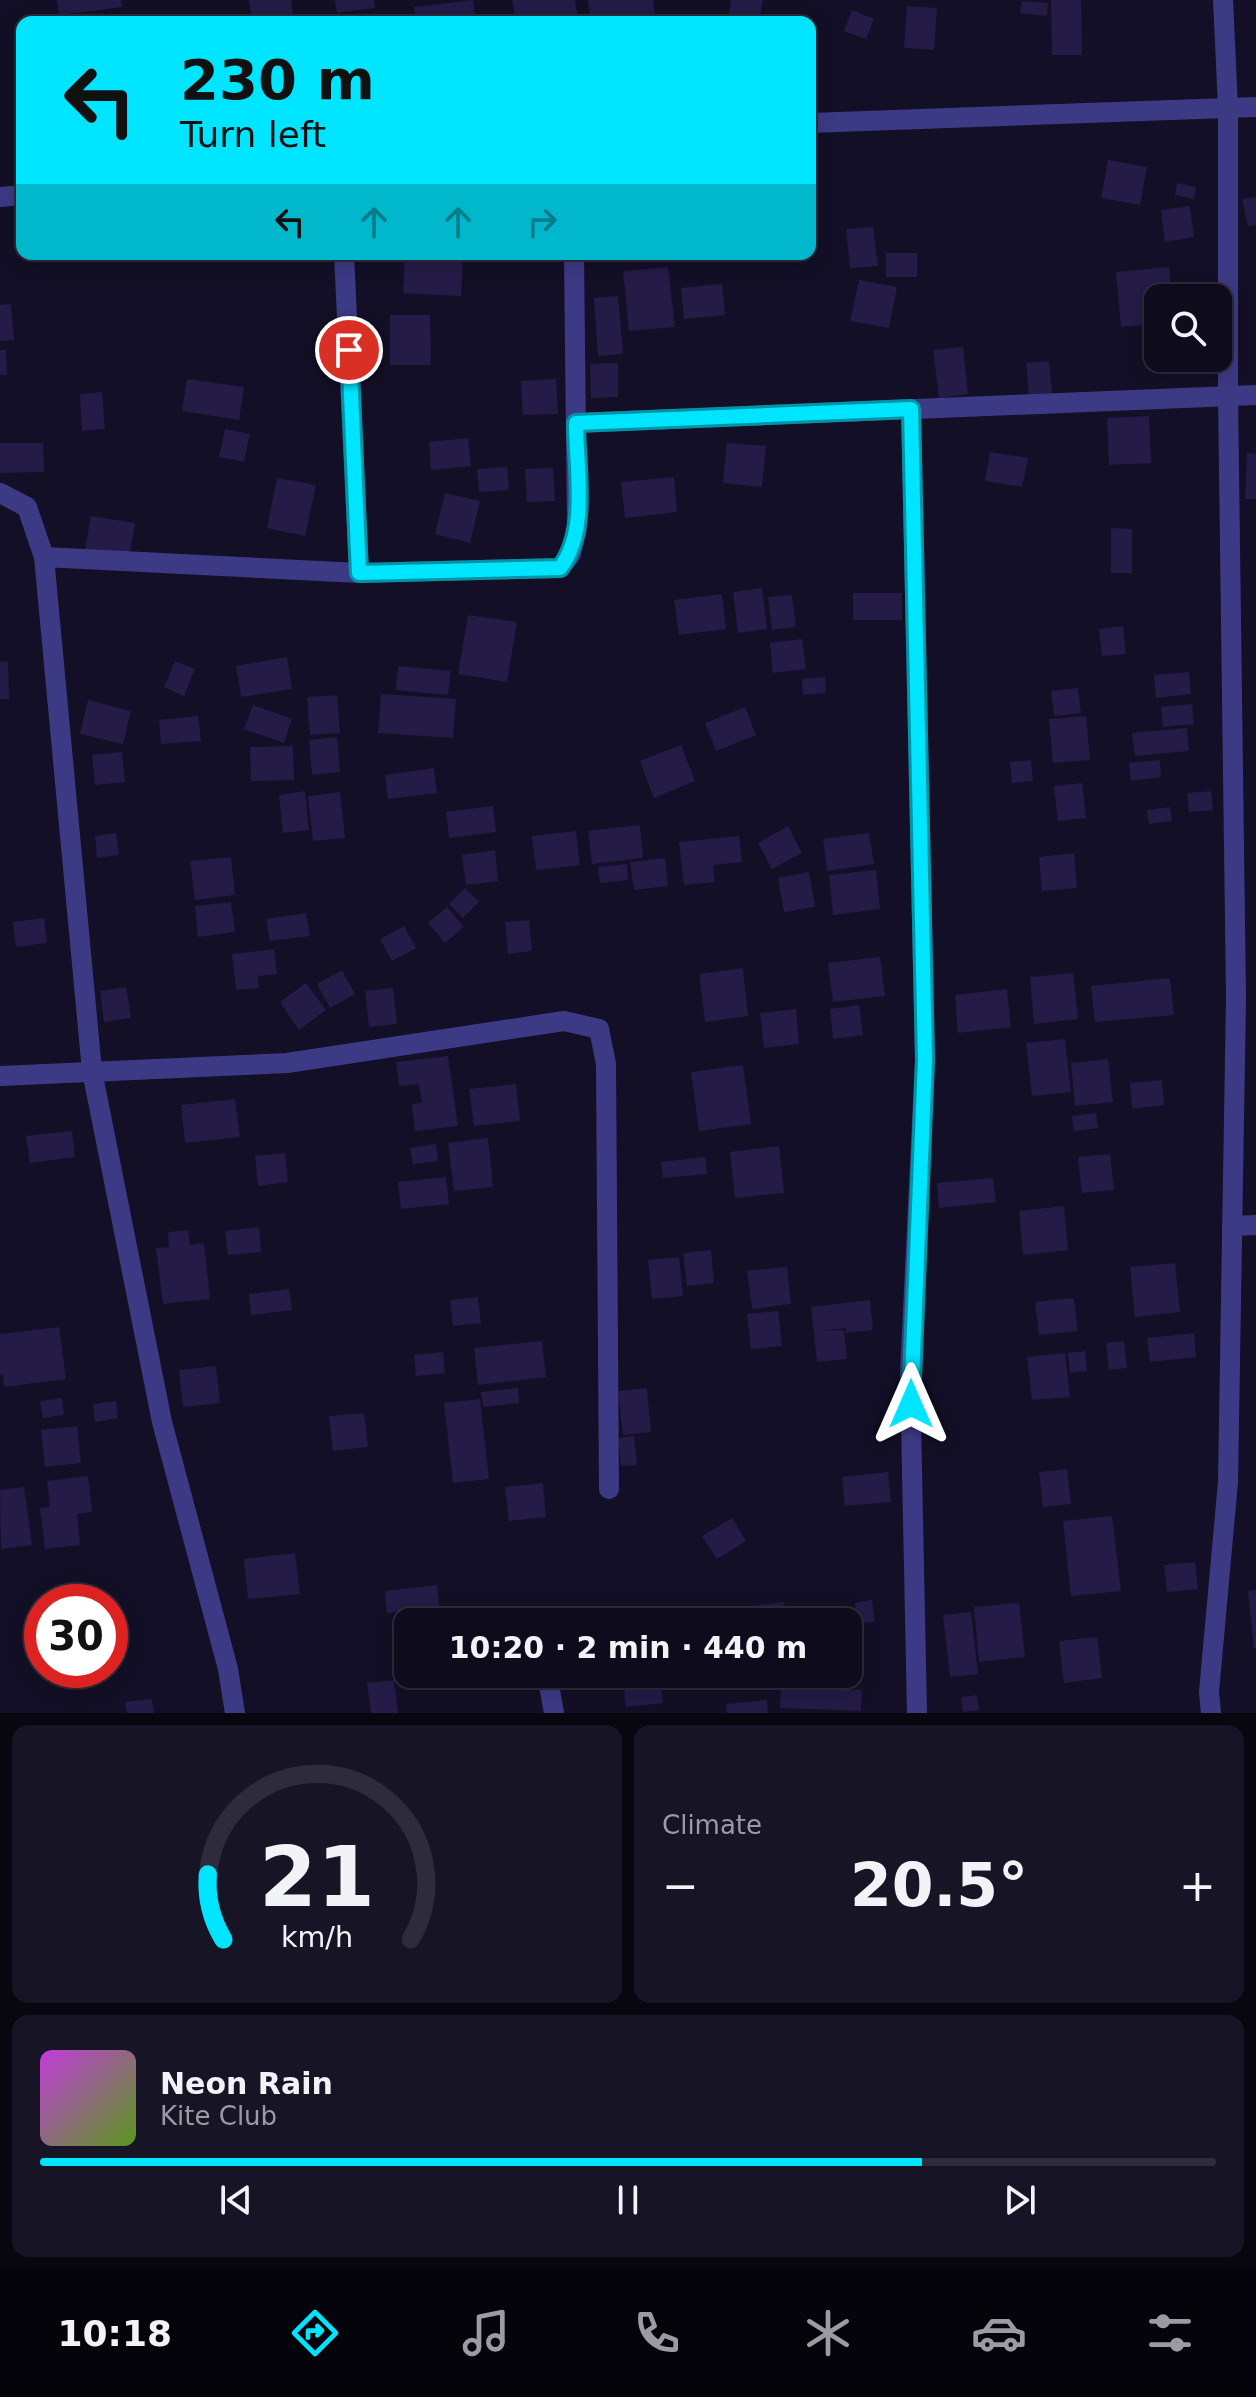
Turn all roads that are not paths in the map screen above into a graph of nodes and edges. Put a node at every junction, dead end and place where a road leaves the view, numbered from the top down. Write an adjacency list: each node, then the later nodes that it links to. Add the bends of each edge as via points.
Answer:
1 (1223, 0): 2 (street)
2 (1228, 107): 3 (street); 4 (street); 7 (street)
3 (1256, 107)
4 (816, 123)
5 (344, 260): 13 (street)
6 (574, 260): 10 (street)
7 (1228, 395): 8 (street); 9 (street); 17 (street, via 1236,997)
8 (1256, 395)
9 (911, 409): 10 (street); 22 (street, via 925,1060 910,1373)
10 (576, 423): 13 (street, via 577,529 571,554 560,568)
11 (0, 493): 12 (street, via 27,507)
12 (44, 557): 13 (street); 14 (street)
13 (359, 573)
14 (92, 1071): 15 (street); 18 (street, via 287,1063 564,1021 599,1029 606,1064); 20 (street, via 162,1422)
15 (0, 1076)
16 (1256, 1225): 17 (street)
17 (1232, 1226): 23 (street, via 1228,1482)
18 (609, 1489)
19 (550, 1688): 21 (street)
20 (235, 1713)
21 (554, 1713)
22 (917, 1713)
23 (1211, 1713)

